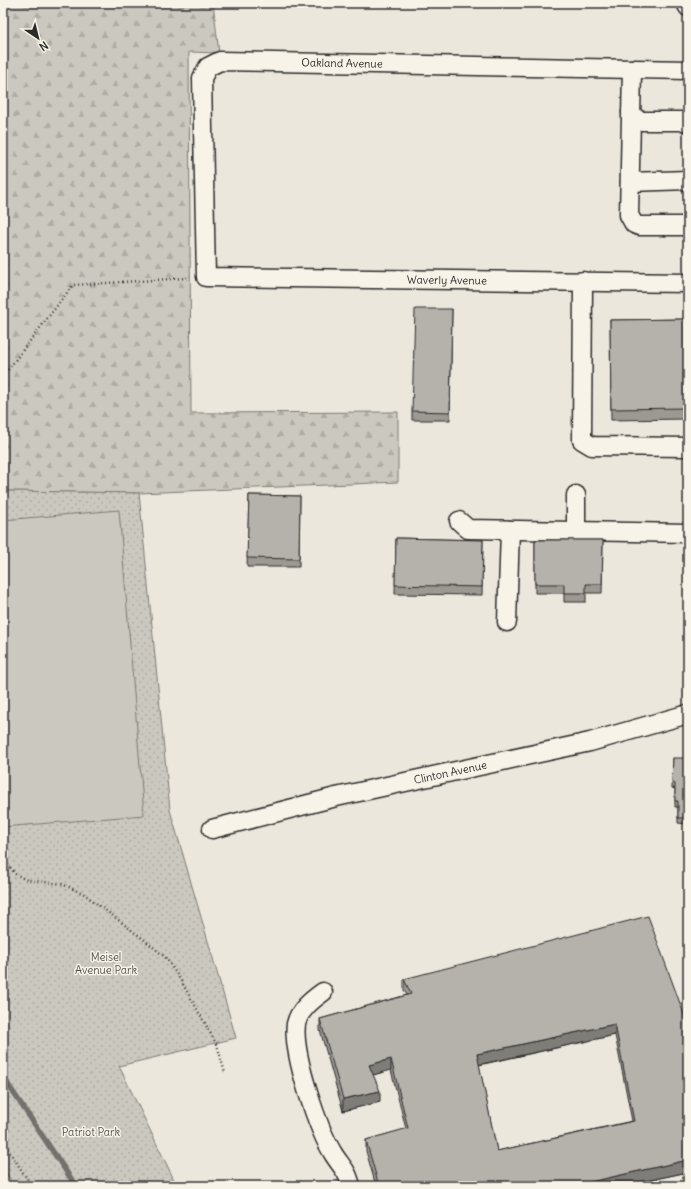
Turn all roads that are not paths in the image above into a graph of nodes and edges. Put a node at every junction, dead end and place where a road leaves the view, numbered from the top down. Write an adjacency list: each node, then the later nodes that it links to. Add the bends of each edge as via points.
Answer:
1 (686, 3): 2 (street)
2 (688, 7)
3 (632, 69): 4 (street, Oakland Avenue); 5 (street); 10 (street, Oakland Avenue, via 220,61 208,67 202,78)
4 (688, 70)
5 (631, 112): 6 (street, via 641,121); 8 (street)
6 (688, 121)
7 (688, 180): 8 (street)
8 (630, 182): 9 (street, via 629,215 634,224)
9 (688, 226)
10 (206, 276): 11 (street, Waverly Avenue)
11 (583, 281): 12 (street, Waverly Avenue); 13 (street, via 582,440 592,446)
12 (688, 283)
13 (688, 447)
14 (576, 495): 17 (street)
15 (459, 521): 16 (street, via 468,529)
16 (510, 530): 17 (street); 19 (street)
17 (576, 532): 18 (street)
18 (688, 532)
19 (507, 622)
20 (688, 714): 21 (street, Clinton Avenue, via 590,742 336,797)
21 (212, 829)
22 (323, 992): 23 (street, via 307,1003 296,1023 298,1056 312,1107 334,1154 347,1170)
23 (351, 1186)

